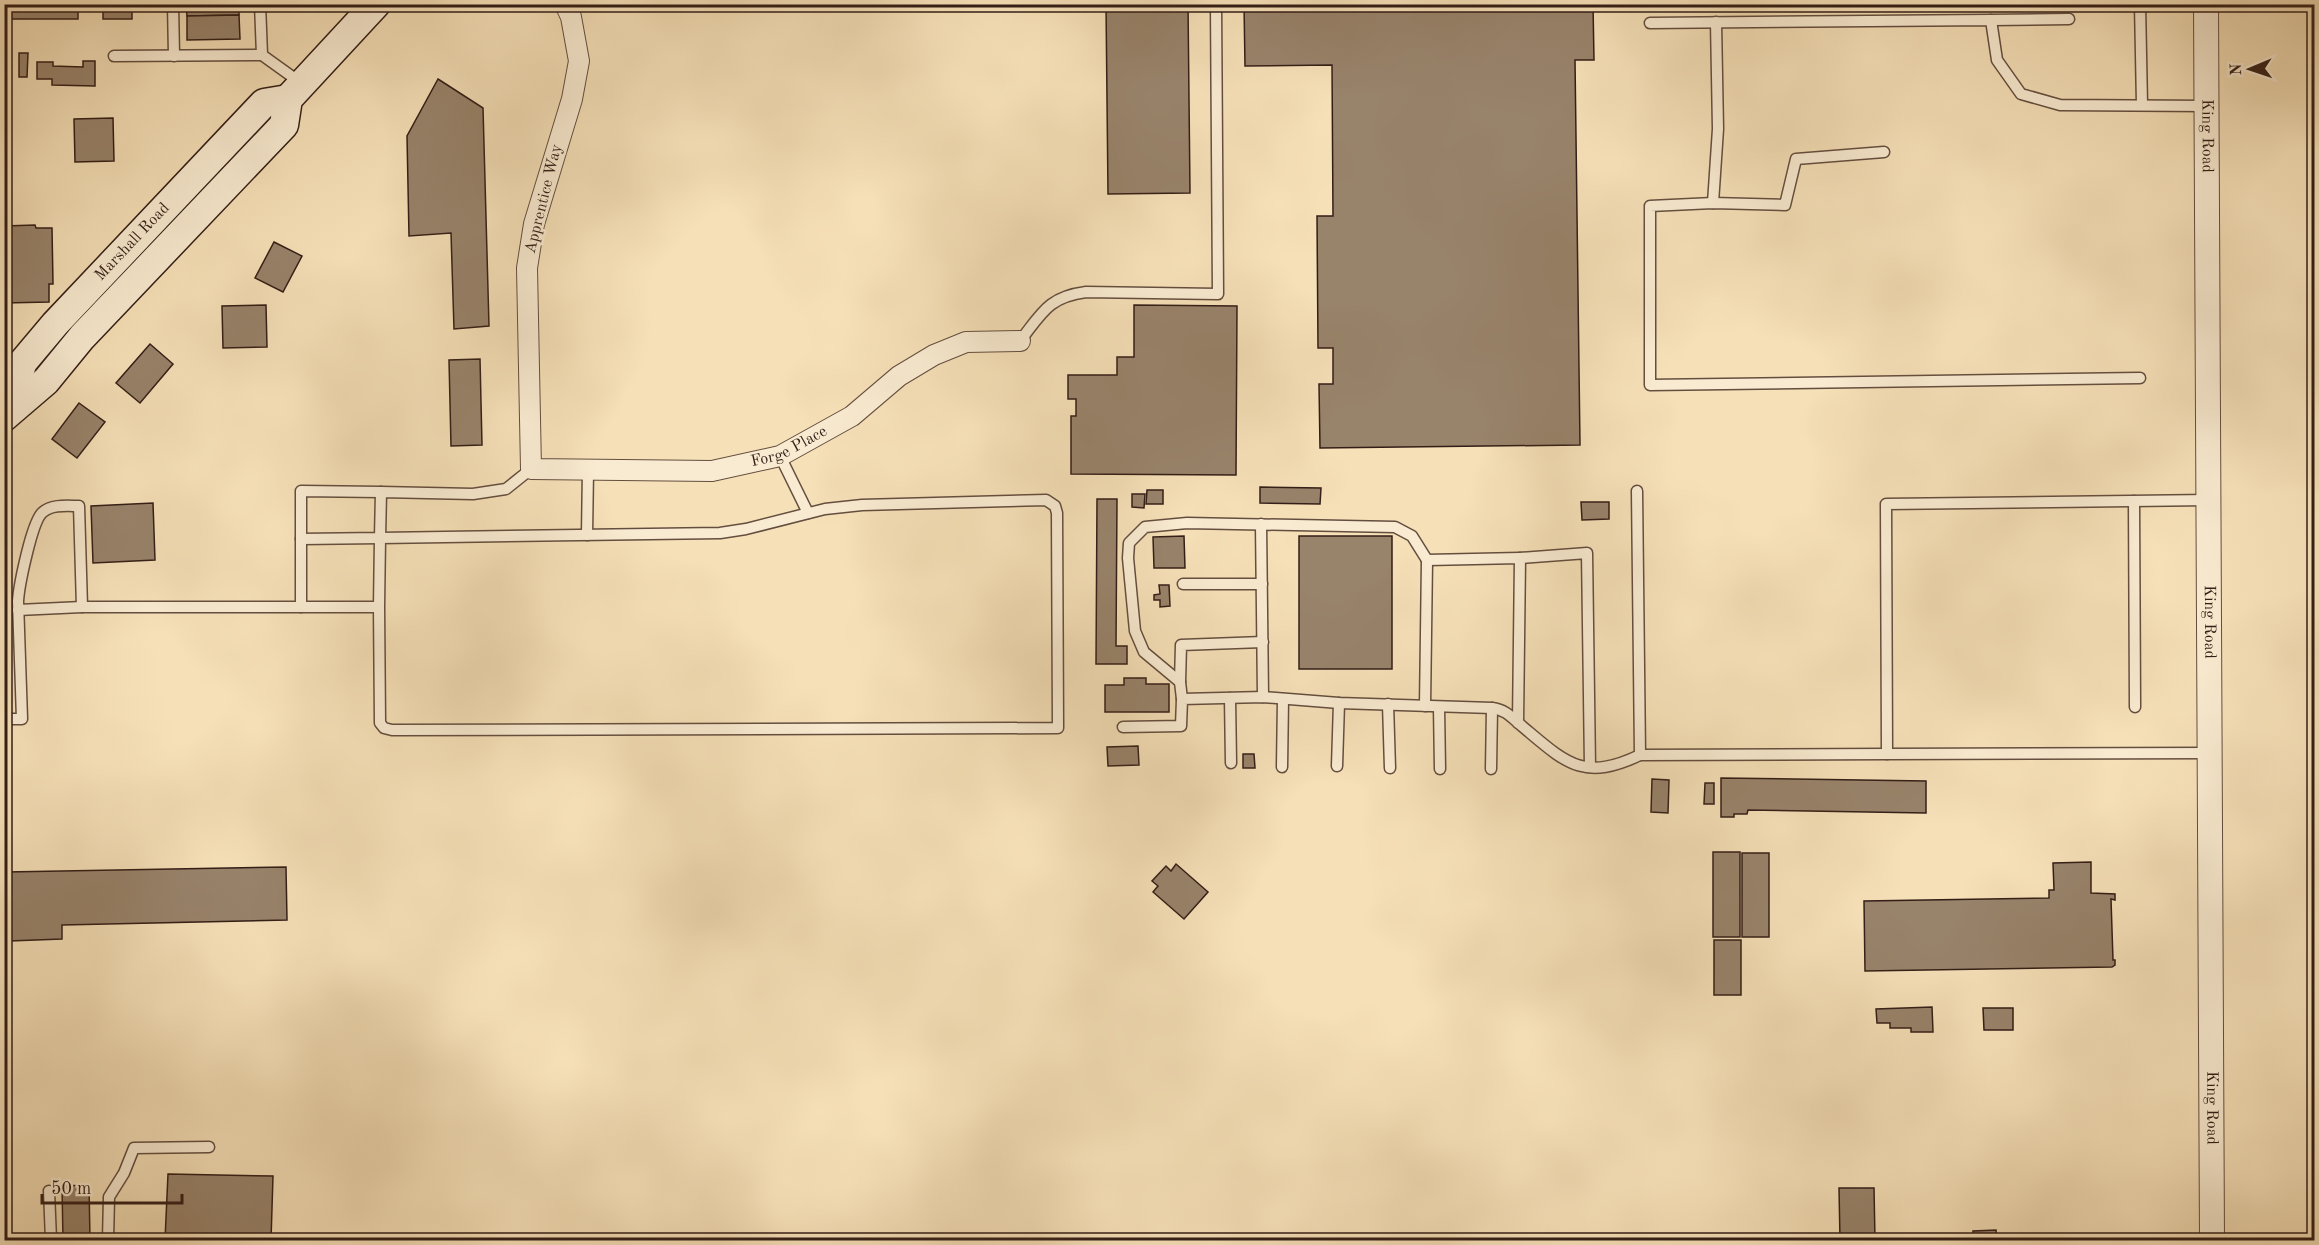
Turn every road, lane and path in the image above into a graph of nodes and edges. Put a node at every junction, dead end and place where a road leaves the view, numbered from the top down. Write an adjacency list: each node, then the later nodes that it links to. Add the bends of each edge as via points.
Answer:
1 (173, 4): 13 (lane)
2 (260, 4): 14 (lane)
3 (376, 4): 15 (main road, Marshall Road)
4 (565, 4): 27 (street, Apprentice Way, via 579,61 572,99 534,224 527,268)
5 (1216, 4): 22 (lane, via 1218,294 1065,295 1047,307)
6 (2140, 4): 16 (lane)
7 (2206, 4): 17 (street, King Road)
8 (2069, 19): 9 (lane)
9 (1991, 20): 10 (lane); 16 (lane, via 1997,60 2021,94 2060,105)
10 (1716, 22): 11 (lane); 19 (lane, via 1718,129)
11 (1650, 23)
12 (114, 56): 13 (lane)
13 (174, 56): 14 (lane)
14 (261, 56): 15 (lane)
15 (295, 91): 20 (main road, Marshall Road, via 264,103); 21 (main road, Marshall Road, via 284,125)
16 (2142, 105): 17 (lane)
17 (2207, 106): 31 (street, King Road)
18 (1884, 152): 19 (lane, via 1796,159 1785,205)
19 (1713, 203): 23 (lane, via 1650,206 1650,385)
20 (166, 207): 21 (main road, via 173,220 128,268); 24 (main road, Marshall Road, via 23,362)
21 (82, 337): 25 (main road, Marshall Road, via 46,381)
22 (1020, 341): 26 (street, Forge Place, via 966,342 934,356 899,376 852,416)
23 (2140, 378)
24 (4, 412)
25 (4, 417)
26 (780, 456): 28 (street, Forge Place, via 712,471); 33 (lane)
27 (531, 470): 28 (street, Forge Place); 30 (lane, via 506,489 495,491)
28 (588, 470): 35 (lane)
29 (1637, 491): 63 (lane)
30 (381, 492): 36 (lane); 37 (lane, via 301,491)
31 (2209, 500): 32 (lane); 61 (street, King Road)
32 (2134, 501): 56 (lane); 62 (lane, via 1886,504)
33 (808, 513): 35 (lane, via 720,533); 44 (lane, via 862,505 1052,502 1057,513 1058,728 392,730 380,723)
34 (1261, 524): 39 (lane, via 1395,527 1412,536); 41 (lane); 47 (lane, via 1145,527 1129,543 1135,631 1144,652)
35 (587, 535): 36 (lane)
36 (380, 538): 37 (lane); 44 (lane)
37 (300, 539): 43 (lane)
38 (1520, 558): 39 (lane); 59 (lane); 67 (lane, via 1587,553)
39 (1427, 560): 54 (lane)
40 (1184, 584): 41 (lane)
41 (1262, 585): 46 (lane)
42 (82, 607): 43 (lane); 45 (lane); 45 (lane, via 79,506 59,506 50,507 37,518 19,587)
43 (301, 607): 44 (lane)
44 (379, 607)
45 (18, 610): 58 (lane, via 22,719)
46 (1263, 642): 47 (lane, via 1181,645); 48 (lane)
47 (1180, 682): 50 (lane)
48 (1263, 697): 49 (lane); 51 (lane)
49 (1230, 698): 50 (lane); 64 (lane)
50 (1182, 699): 60 (lane, via 1181,726)
51 (1283, 699): 52 (lane); 66 (lane)
52 (1339, 703): 53 (lane); 65 (lane)
53 (1388, 704): 54 (lane); 68 (lane)
54 (1425, 706): 55 (lane)
55 (1439, 707): 57 (lane); 69 (lane)
56 (2135, 707)
57 (1492, 708): 59 (lane, via 1502,709); 70 (lane)
58 (4, 719)
59 (1518, 723): 67 (lane, via 1575,766)
60 (1123, 727)
61 (2211, 753): 62 (lane); 75 (street, King Road)
62 (1887, 754): 63 (lane)
63 (1640, 755): 67 (lane, via 1621,764)
64 (1231, 763)
65 (1337, 766)
66 (1282, 767)
67 (1590, 767)
68 (1390, 768)
69 (1440, 769)
70 (1491, 769)
71 (209, 1147): 74 (lane, via 134,1148 109,1197)
72 (49, 1191): 73 (lane)
73 (51, 1240)
74 (108, 1240)
75 (2212, 1240)

